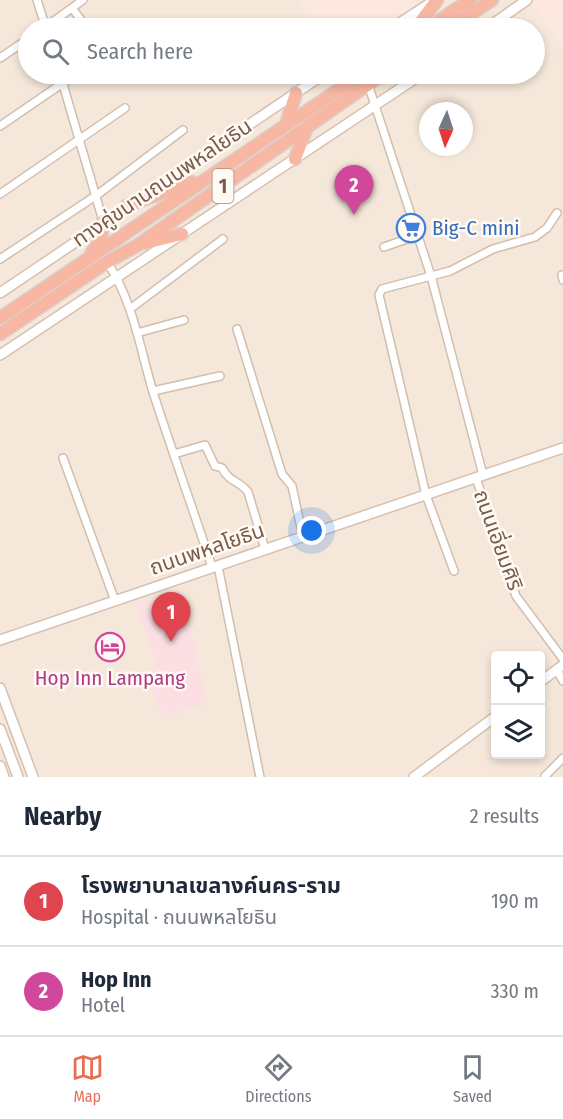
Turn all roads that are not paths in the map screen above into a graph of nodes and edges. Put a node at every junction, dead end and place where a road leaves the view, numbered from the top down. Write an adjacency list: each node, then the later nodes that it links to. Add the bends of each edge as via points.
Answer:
1 (37, 0): 9 (street)
2 (83, 0): 8 (street)
3 (436, 0): 12 (main road); 13 (highway)
4 (450, 0): 7 (highway)
5 (492, 0): 15 (highway)
6 (527, 0): 16 (main road)
7 (468, 1): 14 (highway)
8 (72, 8): 10 (street); 11 (street)
9 (42, 18)
10 (58, 18)
11 (80, 18)
12 (408, 18)
13 (423, 18)
14 (443, 18)
15 (465, 18)
16 (501, 18)
17 (18, 46): 18 (street)
18 (0, 58)
19 (62, 84): 30 (street)
20 (63, 84): 33 (street)
21 (309, 84): 26 (main road, ทางคู่ขนานถนนพหลโยธิน / 1)
22 (353, 84): 29 (highway, 1)
23 (356, 84): 31 (highway, 1)
24 (367, 84): 27 (street, ถนนเอี่ยมศิริ)
25 (406, 84): 27 (main road, 1)
26 (296, 93): 29 (highway); 38 (main road, ทางคู่ขนานถนนพหลโยธิน / 1)
27 (375, 105): 34 (main road, 1); 42 (street, ถนนเอี่ยมศิริ)
28 (125, 108): 33 (street)
29 (286, 125): 35 (highway, 1)
30 (0, 126)
31 (308, 126): 34 (highway); 44 (highway, 1)
32 (183, 130): 37 (street)
33 (81, 139): 36 (street); 37 (street)
34 (295, 159): 41 (main road, 1)
35 (210, 176): 38 (highway); 46 (highway, 1)
36 (0, 194)
37 (97, 195): 40 (street); 47 (street)
38 (126, 206): 40 (main road, ทางคู่ขนานถนนพหลโยธิน / 1)
39 (557, 213): 49 (street, via 535,237 506,244 450,271)
40 (103, 221): 46 (highway, via 101,238); 51 (main road, ทางคู่ขนานถนนพหลโยธิน / 1)
41 (182, 234): 44 (highway); 50 (main road, 1)
42 (418, 236): 45 (street); 49 (street, ถนนเอี่ยมศิริ)
43 (223, 239): 52 (street)
44 (138, 245): 48 (highway, 1)
45 (384, 247)
46 (88, 258): 53 (highway, 1)
47 (0, 259)
48 (107, 262): 50 (street); 57 (highway, 1)
49 (430, 276): 64 (street, ถนนเอี่ยมศิริ); 65 (street, via 382,289 379,294)
50 (117, 277): 52 (street); 58 (main road, 1)
51 (0, 293)
52 (130, 309): 56 (street)
53 (0, 318)
54 (184, 320): 56 (street)
55 (237, 329): 66 (street, via 282,474 292,486)
56 (137, 333): 60 (street)
57 (0, 334)
58 (0, 356)
59 (220, 376): 60 (street)
60 (153, 391): 62 (street)
61 (563, 448): 64 (main road, ถนนพหลโยธิน)
62 (174, 454): 67 (street, via 205,445 215,466 248,492); 68 (street)
63 (63, 458): 70 (street)
64 (479, 477): 65 (main road, ถนนพหลโยธิน); 72 (street, ถนนเอี่ยมศิริ, via 516,596)
65 (426, 495): 66 (main road, ถนนพหลโยธิน); 69 (street)
66 (303, 537): 67 (main road, ถนนพหลโยธิน)
67 (265, 549): 68 (main road, ถนนพหลโยธิน)
68 (215, 567): 70 (main road, ถนนพหลโยธิน); 86 (street)
69 (454, 571)
70 (115, 601): 71 (main road, ถนนพหลโยธิน)
71 (0, 640)
72 (563, 659)
73 (560, 667): 74 (main road); 75 (street)
74 (545, 678)
75 (563, 681)
76 (0, 688): 85 (main road)
77 (491, 719): 81 (main road)
78 (0, 729): 84 (main road)
79 (563, 758): 82 (street)
80 (0, 766): 83 (main road)
81 (420, 775)
82 (545, 776)
83 (4, 777)
84 (18, 777)
85 (33, 777)
86 (260, 777)

